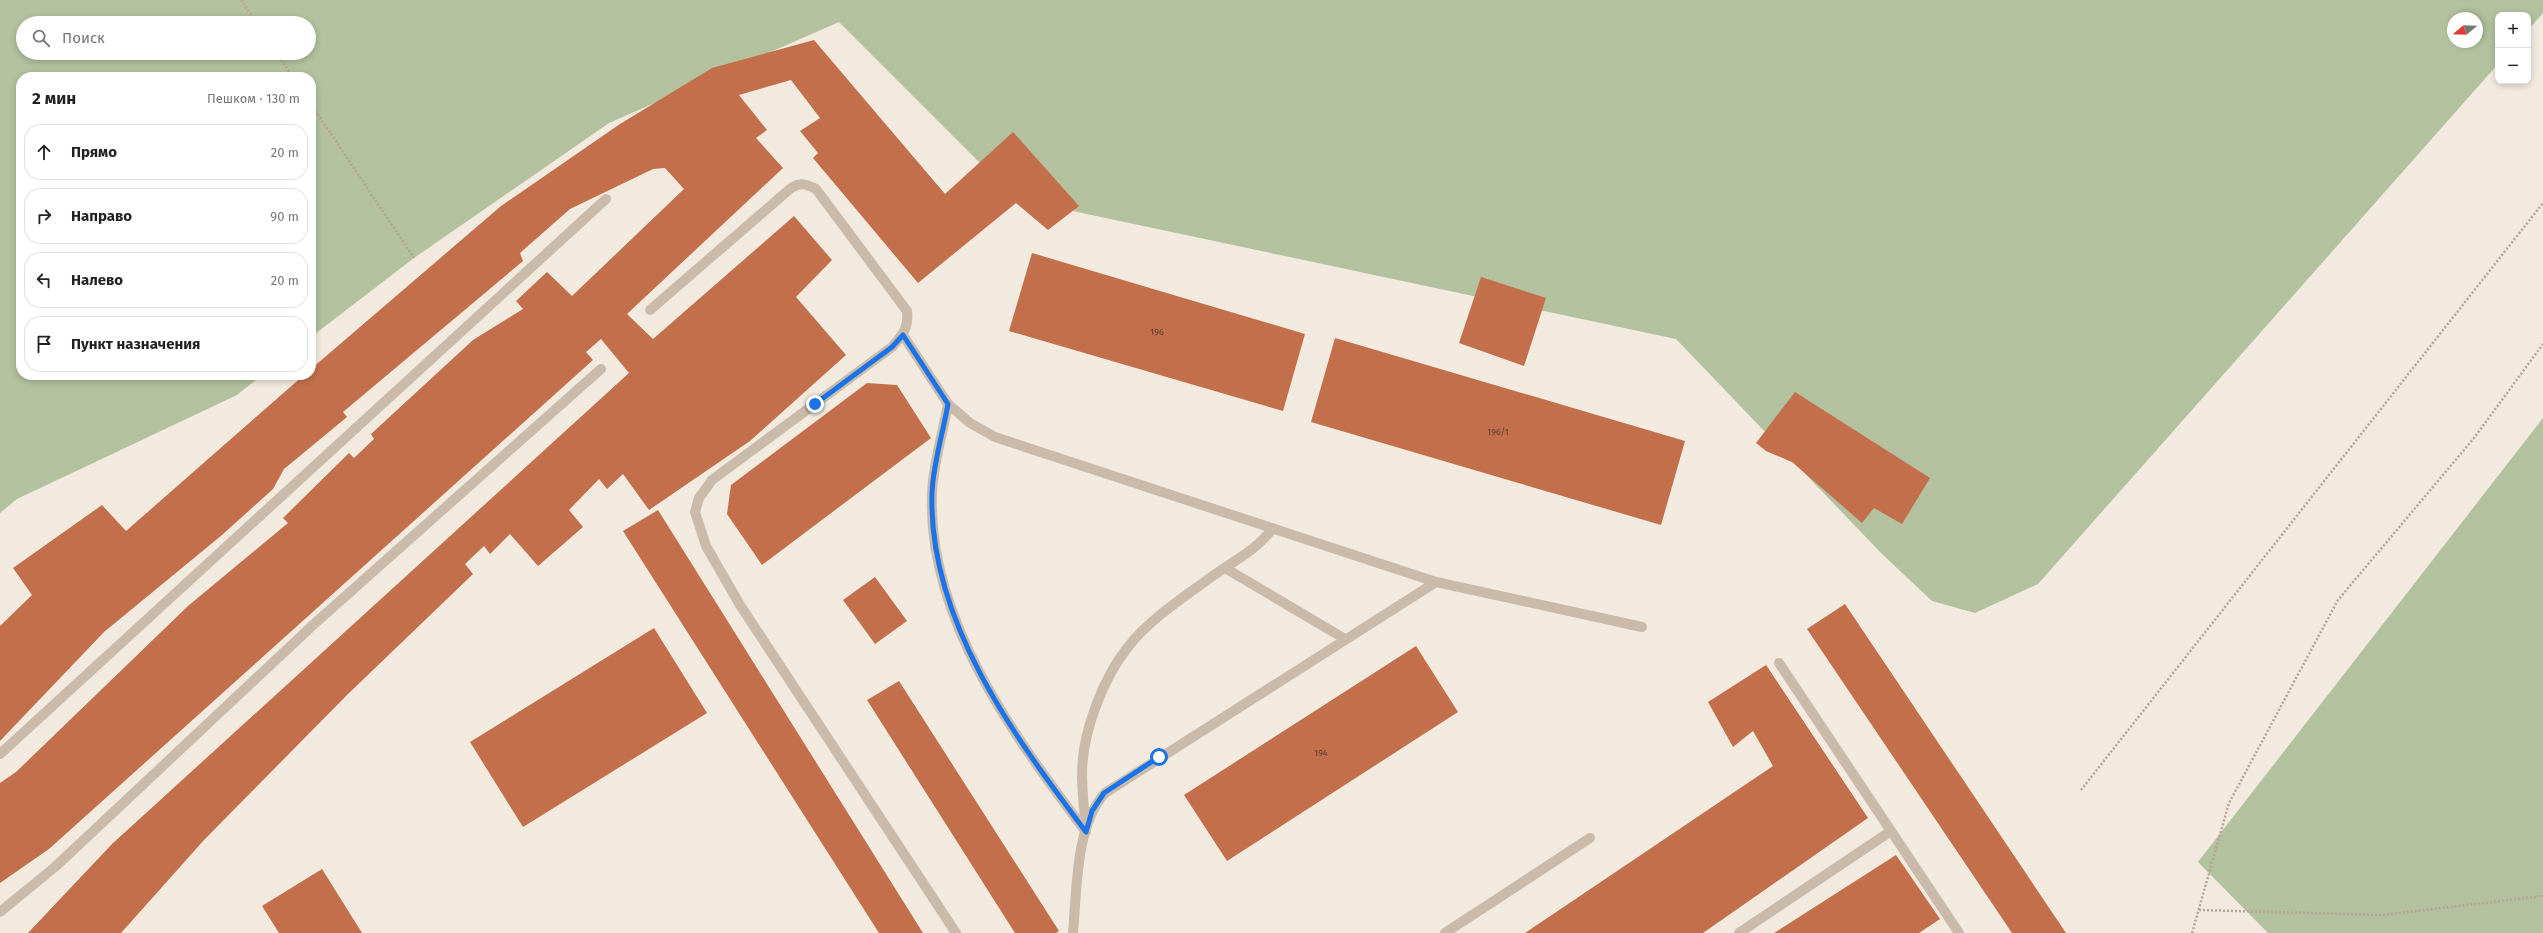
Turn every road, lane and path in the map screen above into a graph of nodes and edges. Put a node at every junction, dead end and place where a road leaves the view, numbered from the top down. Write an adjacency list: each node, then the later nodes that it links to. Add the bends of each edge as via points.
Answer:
1 (241, 0): 2 (path)
2 (251, 16)
3 (282, 60): 4 (path)
4 (290, 72)
5 (316, 111): 8 (path)
6 (606, 199): 20 (lane)
7 (2543, 203): 21 (path)
8 (414, 258)
9 (650, 310): 10 (lane, via 791,188 797,184 806,184 816,190 902,300 907,310 908,322)
10 (903, 335): 13 (lane); 28 (lane, via 892,347 712,480 699,498 695,512 706,546 740,605)
11 (2543, 344): 26 (path, via 2474,438 2338,600 2229,803)
12 (601, 369): 27 (lane, via 313,625 55,867)
13 (948, 404): 14 (lane, via 970,423 995,437); 23 (lane, via 932,493 934,540 943,588 963,639 997,701 1041,772)
14 (1274, 528): 15 (lane, via 1261,544); 16 (lane)
15 (1225, 568): 18 (lane); 23 (lane, via 1162,614 1128,646 1100,691 1082,773)
16 (1436, 582): 17 (lane); 18 (lane)
17 (1642, 627)
18 (1345, 639): 23 (lane, via 1104,793 1092,811)
19 (1779, 663): 22 (lane)
20 (0, 754)
21 (2081, 790)
22 (1891, 831): 31 (lane); 32 (lane)
23 (1086, 832): 29 (lane, via 1081,854)
24 (1590, 838): 30 (lane)
25 (2543, 896): 26 (path, via 2382,915)
26 (2199, 910): 33 (path)
27 (0, 912)
28 (956, 933)
29 (1073, 933)
30 (1445, 933)
31 (1739, 933)
32 (1959, 933)
33 (2192, 933)

